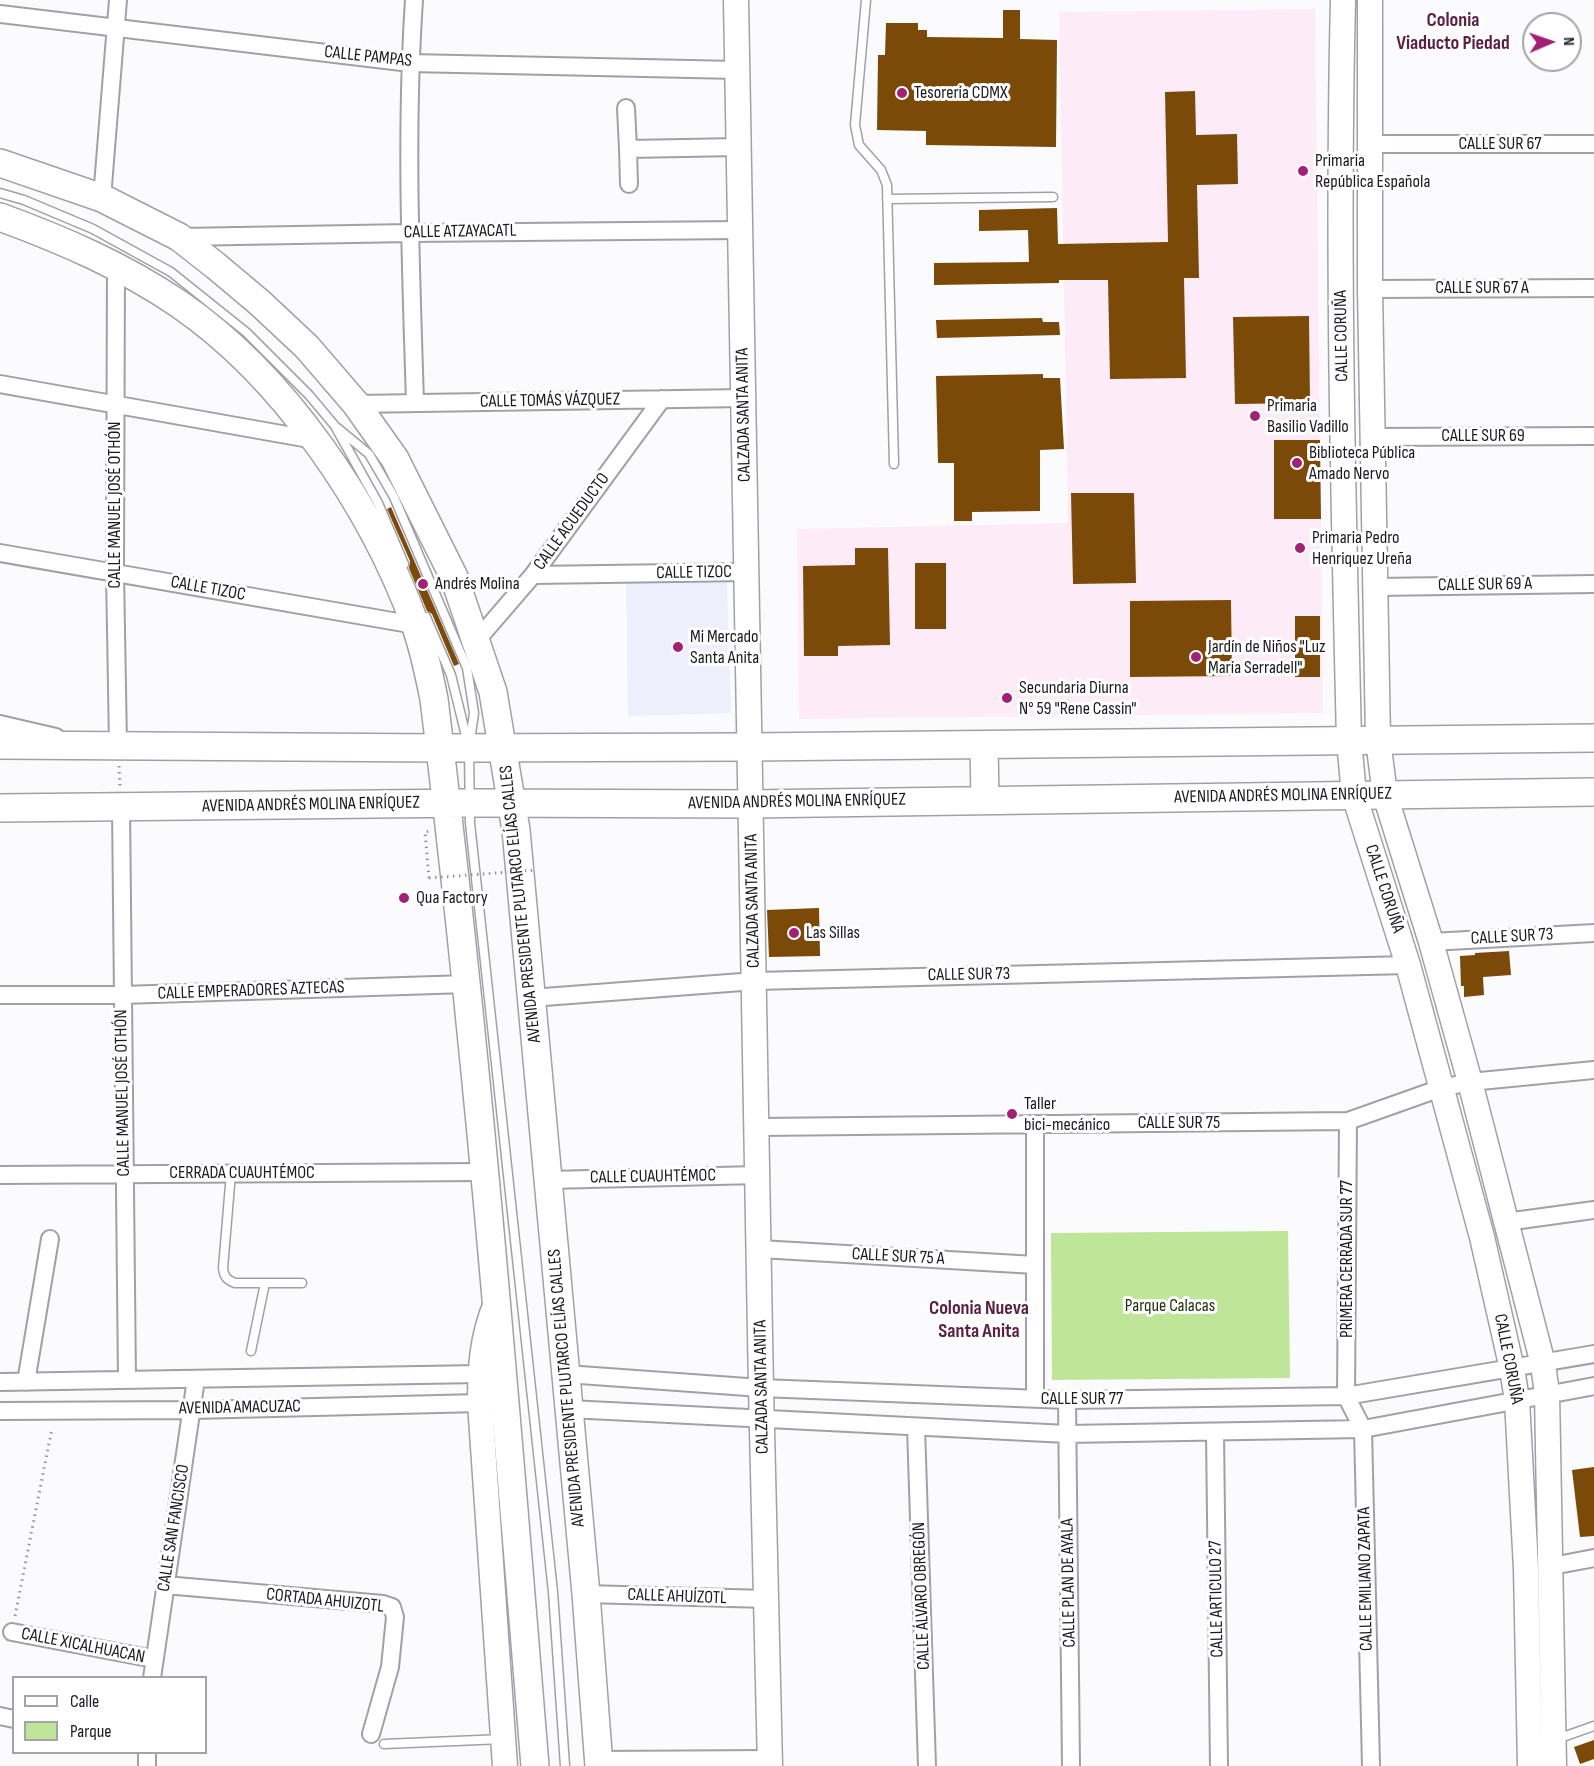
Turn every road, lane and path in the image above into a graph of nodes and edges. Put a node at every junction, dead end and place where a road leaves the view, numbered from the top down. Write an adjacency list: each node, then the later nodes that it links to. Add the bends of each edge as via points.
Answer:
1 (118, 0): 8 (street)
2 (414, 0): 9 (street)
3 (736, 0): 10 (street, CALZADA SANTA ANITA)
4 (866, 0): 21 (lane, via 855,125 859,145 881,170 887,184)
5 (1343, 0): 50 (street, CALLE CORUÑA, via 1340,144)
6 (1370, 0): 12 (street, CALLE CORUÑA)
7 (0, 15): 8 (street, CALLE PAMPAS)
8 (114, 29): 9 (street, CALLE PAMPAS); 20 (street)
9 (410, 63): 10 (street, CALLE PAMPAS); 24 (street)
10 (737, 70): 14 (street, CALZADA SANTA ANITA)
11 (626, 108): 15 (street)
12 (1370, 144): 13 (street, CALLE SUR 67); 28 (street, CALLE CORUÑA)
13 (1594, 144)
14 (739, 147): 15 (street); 23 (street, CALZADA SANTA ANITA)
15 (628, 149): 17 (street)
16 (0, 163): 20 (main road, AVENIDA PRESIDENTE PLUTARCO ELÍAS CALLES)
17 (629, 184)
18 (0, 194): 35 (lane, via 93,229 171,272 246,332 309,395)
19 (1053, 197): 21 (lane)
20 (102, 198): 25 (main road, AVENIDA PRESIDENTE PLUTARCO ELÍAS CALLES)
21 (887, 199): 38 (lane)
22 (0, 217): 26 (main road, via 60,239)
23 (741, 230): 24 (street, CALLE ATZAYACATL); 30 (street, CALZADA SANTA ANITA)
24 (410, 233): 25 (street, CALLE ATZAYACATL); 32 (street)
25 (179, 237): 33 (main road, AVENIDA PRESIDENTE PLUTARCO ELÍAS CALLES, via 307,347)
26 (116, 266): 34 (street, CALLE MANUEL JOSÉ OTHÓN); 35 (main road, via 179,304)
27 (1594, 288): 28 (street, CALLE SUR 67 A)
28 (1370, 289): 37 (street, CALLE CORUÑA)
29 (0, 384): 34 (street)
30 (744, 398): 31 (street, CALLE TOMÁS VÁZQUEZ); 41 (street, CALZADA SANTA ANITA)
31 (662, 399): 32 (street, CALLE TOMÁS VÁZQUEZ); 43 (street, CALLE ACUEDUCTO)
32 (415, 403): 33 (street, CALLE TOMÁS VÁZQUEZ)
33 (356, 404): 47 (main road, AVENIDA PRESIDENTE PLUTARCO ELÍAS CALLES, via 395,459 454,577)
34 (114, 405): 35 (street); 42 (street, CALLE MANUEL JOSÉ OTHÓN)
35 (325, 433): 40 (lane, via 378,503); 46 (main road, via 357,504); 59 (lane, via 369,454 394,496 467,668 474,713)
36 (1594, 436): 37 (street, CALLE SUR 69)
37 (1373, 437): 45 (street, CALLE CORUÑA)
38 (894, 464)
39 (0, 553): 42 (street, CALLE TIZOC)
40 (405, 568)
41 (747, 572): 43 (street, CALLE TIZOC); 57 (street, CALZADA SANTA ANITA)
42 (115, 573): 46 (street, CALLE TIZOC); 54 (street, CALLE MANUEL JOSÉ OTHÓN)
43 (533, 575): 47 (street, CALLE ACUEDUCTO)
44 (1594, 584): 45 (street, CALLE SUR 69 A)
45 (1376, 587): 51 (street, CALLE CORUÑA)
46 (419, 618): 58 (main road); 59 (lane, via 451,675)
47 (477, 640): 56 (main road, AVENIDA PRESIDENTE PLUTARCO ELÍAS CALLES)
48 (0, 724): 53 (street)
49 (1594, 738): 51 (main road)
50 (1348, 740): 51 (main road); 55 (main road); 61 (street, CALLE CORUÑA)
51 (1378, 740): 62 (street, CALLE CORUÑA)
52 (0, 745): 53 (main road)
53 (89, 745): 54 (main road)
54 (118, 745): 58 (main road); 67 (path)
55 (984, 745): 57 (main road); 63 (main road)
56 (504, 747): 57 (main road); 59 (main road); 64 (main road, AVENIDA PRESIDENTE PLUTARCO ELÍAS CALLES)
57 (750, 747): 66 (street, CALZADA SANTA ANITA)
58 (440, 748): 59 (main road); 65 (main road)
59 (469, 748): 65 (lane)
60 (1594, 792): 62 (main road, AVENIDA ANDRÉS MOLINA ENRÍQUEZ)
61 (1354, 795): 62 (main road, AVENIDA ANDRÉS MOLINA ENRÍQUEZ); 63 (main road, AVENIDA ANDRÉS MOLINA ENRÍQUEZ); 73 (street, CALLE CORUÑA)
62 (1384, 795): 72 (street, CALLE CORUÑA)
63 (985, 800): 66 (main road, AVENIDA ANDRÉS MOLINA ENRÍQUEZ)
64 (513, 803): 65 (main road, AVENIDA ANDRÉS MOLINA ENRÍQUEZ); 66 (main road, AVENIDA ANDRÉS MOLINA ENRÍQUEZ); 78 (main road, AVENIDA PRESIDENTE PLUTARCO ELÍAS CALLES)
65 (458, 804): 67 (main road, AVENIDA ANDRÉS MOLINA ENRÍQUEZ); 75 (main road); 142 (lane, via 471,834 553,1592)
66 (751, 804): 74 (street, CALZADA SANTA ANITA)
67 (121, 807): 68 (main road, AVENIDA ANDRÉS MOLINA ENRÍQUEZ); 77 (street, CALLE MANUEL JOSÉ OTHÓN)
68 (0, 808)
69 (425, 832): 70 (path, bridge, via 429,878)
70 (536, 870)
71 (1594, 933): 72 (street, CALLE SUR 73)
72 (1431, 942): 80 (street, CALLE CORUÑA)
73 (1407, 965): 74 (street, CALLE SUR 73); 81 (street, CALLE CORUÑA)
74 (755, 981): 78 (street, CALLE SUR 73); 84 (street, CALZADA SANTA ANITA)
75 (467, 984): 77 (street, CALLE EMPERADORES AZTECAS); 85 (main road)
76 (0, 995): 77 (street, CALLE EMPERADORES AZTECAS)
77 (122, 995): 86 (street, CALLE MANUEL JOSÉ OTHÓN)
78 (531, 998): 90 (main road, AVENIDA PRESIDENTE PLUTARCO ELÍAS CALLES)
79 (1594, 1070): 80 (street, CALLE SUR 75)
80 (1470, 1082): 81 (street, CALLE SUR 75); 92 (street, CALLE CORUÑA)
81 (1441, 1088): 82 (street, CALLE SUR 75); 102 (street, CALLE CORUÑA, via 1482,1237)
82 (1348, 1121): 83 (street, CALLE SUR 75); 112 (street, PRIMERA CERRADA SUR 77)
83 (1035, 1124): 84 (street, CALLE SUR 75); 95 (street)
84 (758, 1127): 89 (street, CALZADA SANTA ANITA)
85 (484, 1172): 87 (street, CERRADA CUAUHTÉMOC); 98 (main road)
86 (124, 1173): 87 (street, CERRADA CUAUHTÉMOC); 88 (street, CERRADA CUAUHTÉMOC); 106 (street, CALLE MANUEL JOSÉ OTHÓN)
87 (231, 1173): 96 (lane, via 224,1275 235,1283)
88 (0, 1175)
89 (759, 1175): 90 (street, CALLE CUAUHTÉMOC); 94 (street, CALZADA SANTA ANITA)
90 (548, 1180): 104 (main road, AVENIDA PRESIDENTE PLUTARCO ELÍAS CALLES)
91 (1594, 1210): 92 (street)
92 (1506, 1222): 101 (street, CALLE CORUÑA)
93 (50, 1239): 108 (street)
94 (760, 1249): 95 (street, CALLE SUR 75 A); 110 (street, CALZADA SANTA ANITA)
95 (1035, 1265): 113 (street)
96 (265, 1283): 97 (lane); 99 (lane)
97 (302, 1283)
98 (497, 1301): 103 (street, via 486,1327); 141 (main road)
99 (251, 1351)
100 (1594, 1354): 101 (street, CALLE SUR 77)
101 (1542, 1364): 102 (street, CALLE SUR 77); 111 (street, CALLE CORUÑA)
102 (1512, 1369): 112 (street, CALLE SUR 77); 115 (street, CALLE CORUÑA)
103 (480, 1374): 105 (street, AVENIDA AMACUZAC); 116 (street)
104 (566, 1374): 110 (street, CALLE SUR 77); 117 (main road, AVENIDA PRESIDENTE PLUTARCO ELÍAS CALLES)
105 (196, 1379): 106 (street, AVENIDA AMACUZAC); 119 (street, CALLE SAN FANCISCO)
106 (127, 1380): 108 (street, AVENIDA AMACUZAC)
107 (0, 1382): 108 (street, AVENIDA AMACUZAC)
108 (26, 1382)
109 (1594, 1386): 111 (street, CALLE SUR 77)
110 (761, 1388): 113 (street, CALLE SUR 77); 121 (street, CALZADA SANTA ANITA)
111 (1547, 1394): 115 (street, CALLE SUR 77); 127 (street, CALLE CORUÑA)
112 (1346, 1396): 114 (street, CALLE SUR 77); 123 (street, CALLE EMILIANO ZAPATA)
113 (1035, 1398): 114 (street, CALLE SUR 77)
114 (1067, 1400): 125 (street, CALLE PLAN DE AYALA)
115 (1517, 1400): 123 (street, CALLE SUR 77); 147 (street, CALLE CORUÑA)
116 (480, 1403): 119 (street, AVENIDA AMACUZAC); 136 (street)
117 (569, 1408): 121 (street, CALLE SUR 77); 129 (main road, AVENIDA PRESIDENTE PLUTARCO ELÍAS CALLES)
118 (56, 1409): 119 (street, AVENIDA AMACUZAC); 120 (street, AVENIDA AMACUZAC); 131 (path)
119 (192, 1410): 128 (street, CALLE SAN FANCISCO)
120 (0, 1411)
121 (763, 1419): 122 (street, CALLE SUR 77); 130 (street, CALZADA SANTA ANITA)
122 (916, 1427): 125 (street, CALLE SUR 77); 143 (street, CALLE ÁLVARO OBREGÓN)
123 (1363, 1429): 124 (street, CALLE SUR 77); 146 (street, CALLE EMILIANO ZAPATA)
124 (1215, 1432): 125 (street, CALLE SUR 77); 145 (street, CALLE ARTICULO 27)
125 (1067, 1434): 144 (street, CALLE PLAN DE AYALA)
126 (1594, 1558): 127 (street)
127 (1552, 1566): 137 (street, CALLE CORUÑA)
128 (165, 1585): 132 (street, CALLE SAN FANCISCO); 135 (street, CORTADA AHUIZOTL, via 392,1607 390,1667)
129 (586, 1594): 130 (street, CALLE AHUÍZOTL); 139 (main road, AVENIDA PRESIDENTE PLUTARCO ELÍAS CALLES)
130 (767, 1599): 138 (street, CALZADA SANTA ANITA)
131 (12, 1632): 132 (street, CALLE XICALHUACAN)
132 (154, 1659): 133 (street, CALLE SAN FANCISCO)
133 (152, 1676)
134 (1594, 1726): 137 (lane)
135 (377, 1739): 136 (lane)
136 (503, 1739): 140 (street)
137 (1554, 1740): 148 (street, CALLE CORUÑA)
138 (770, 1762): 139 (street)
139 (598, 1763)
140 (505, 1766)
141 (534, 1766)
142 (565, 1766)
143 (927, 1766)
144 (1071, 1766)
145 (1219, 1766)
146 (1371, 1766)
147 (1530, 1766)
148 (1554, 1766)

